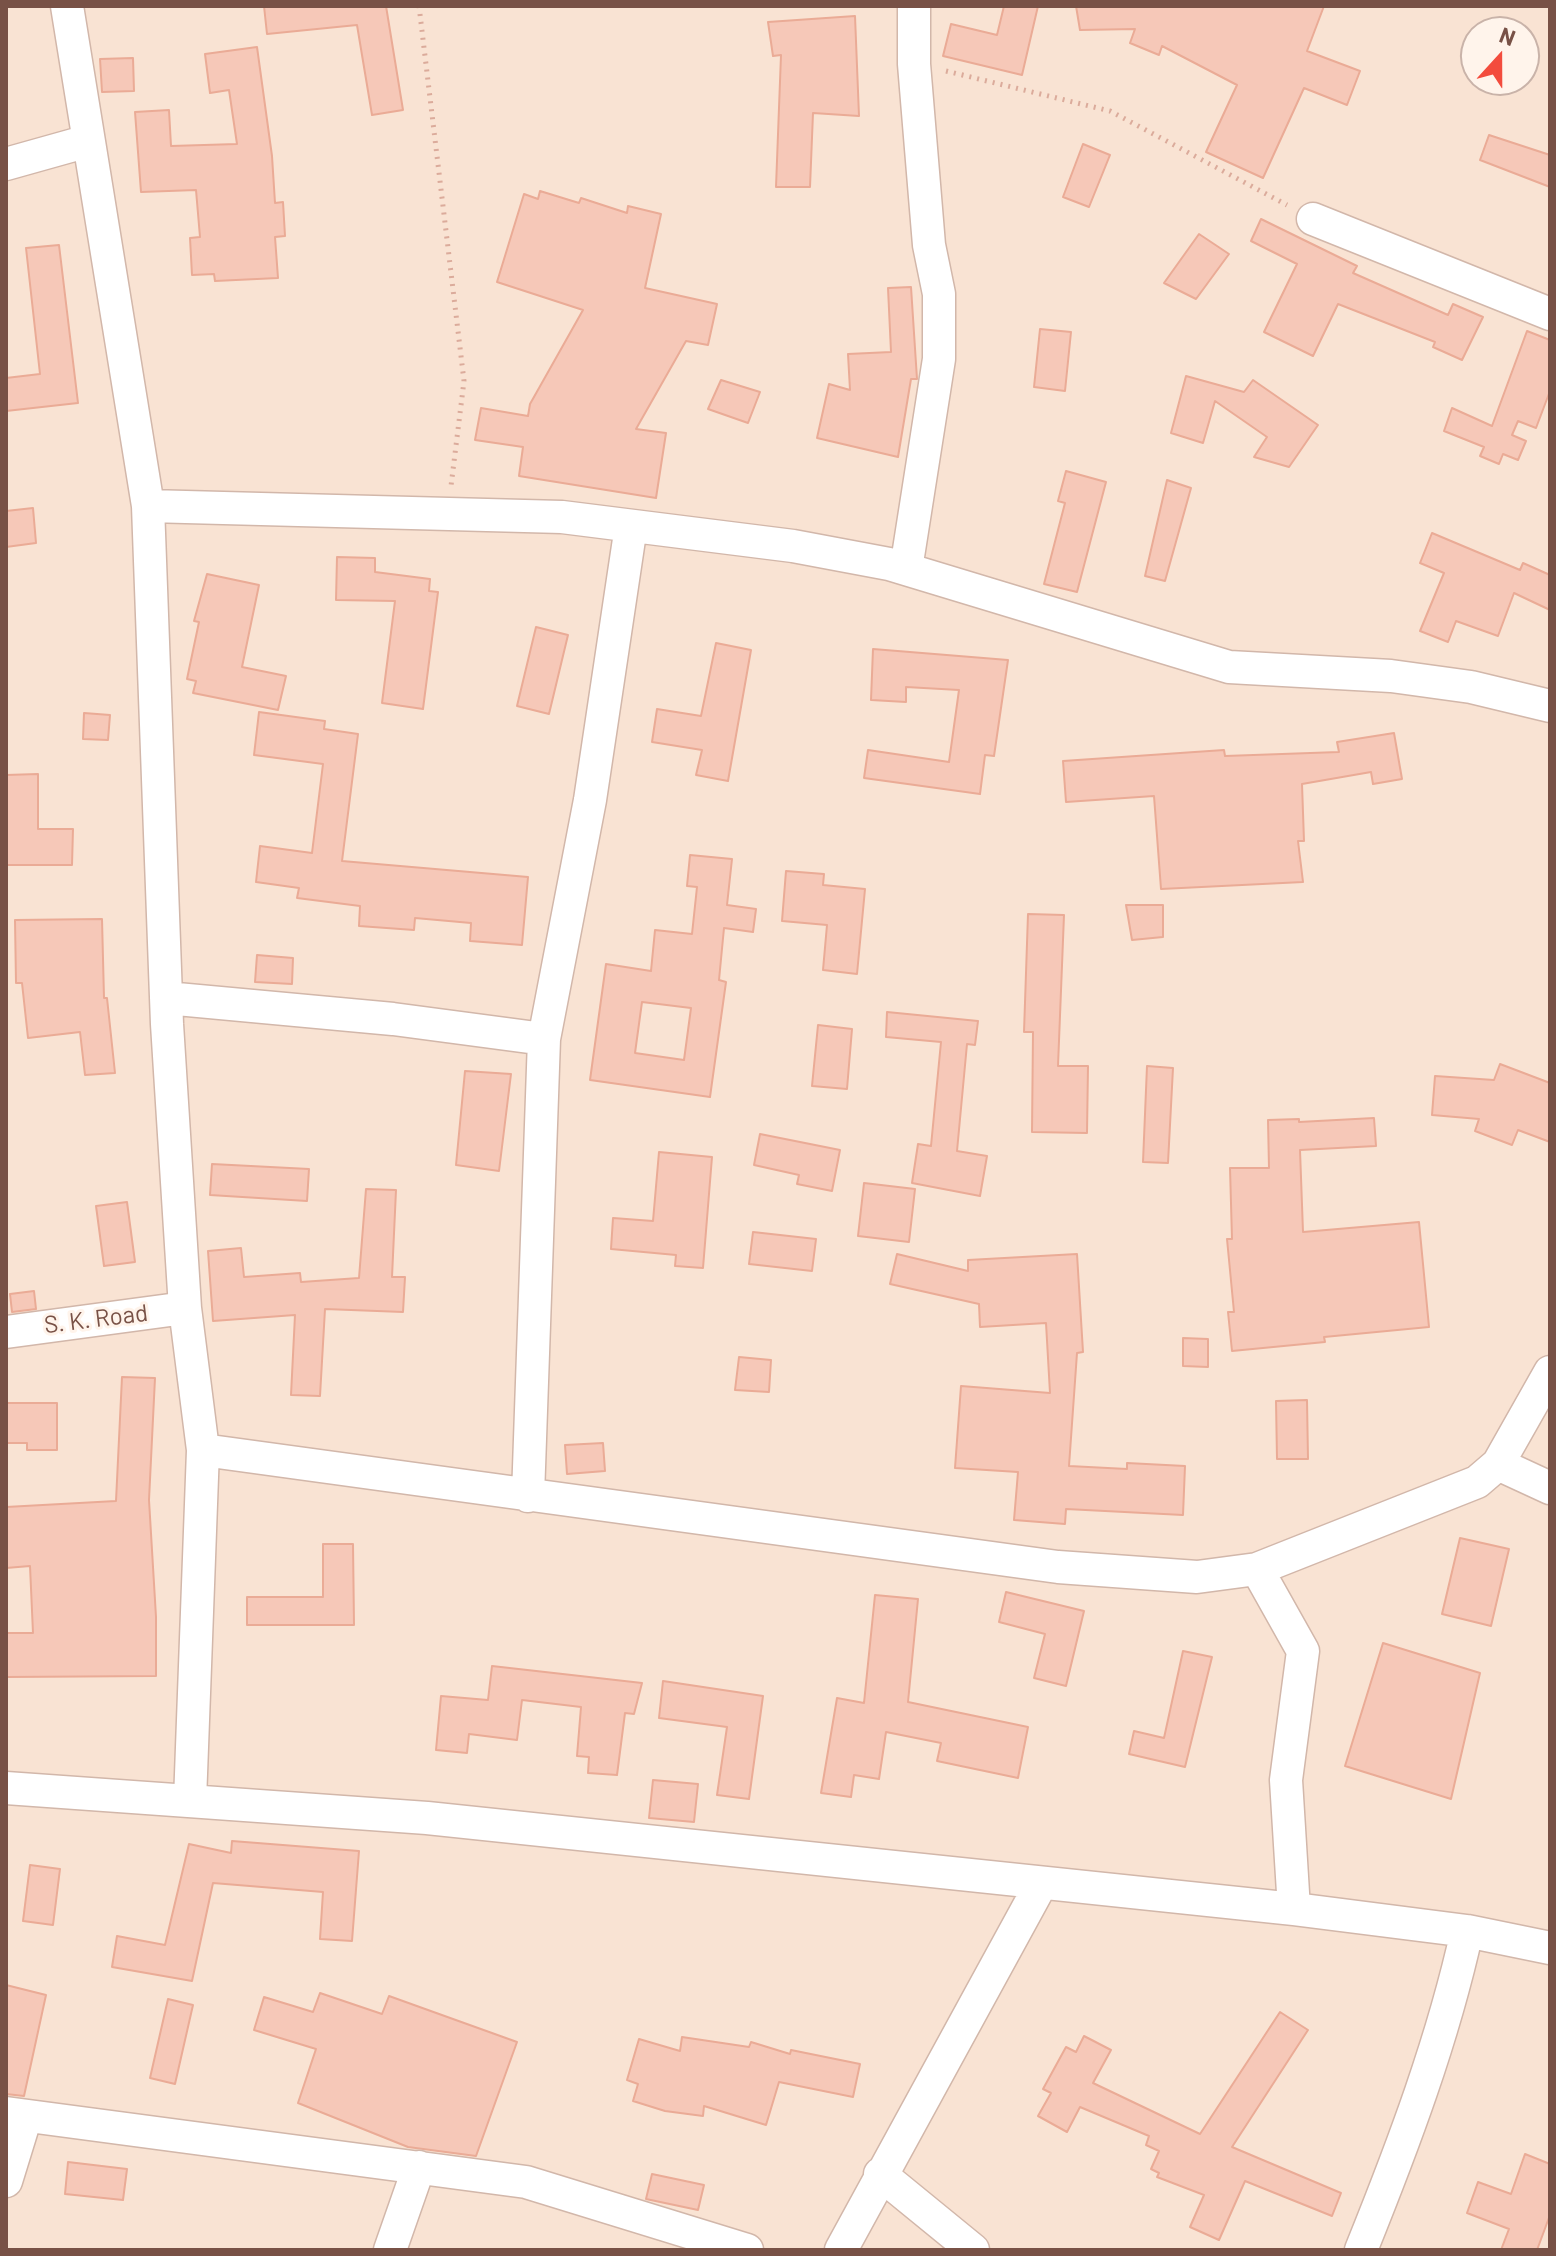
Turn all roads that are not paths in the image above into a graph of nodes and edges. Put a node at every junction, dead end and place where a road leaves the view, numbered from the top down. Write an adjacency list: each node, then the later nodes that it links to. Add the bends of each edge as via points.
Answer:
1 (67, 6): 3 (street)
2 (914, 6): 9 (street, via 929,245 939,294 939,359)
3 (88, 141): 4 (street); 7 (street)
4 (6, 164)
5 (1313, 219): 6 (street)
6 (1550, 314)
7 (148, 506): 8 (street, via 562,517); 11 (street)
8 (631, 526): 9 (street, via 793,546); 12 (street, via 590,800)
9 (906, 569): 10 (street, via 1229,667 1381,675 1471,687)
10 (1550, 706)
11 (166, 998): 12 (street); 13 (street)
12 (544, 1039): 19 (street)
13 (185, 1308): 14 (street, S. K. Road); 16 (street)
14 (6, 1332)
15 (1550, 1372): 17 (street)
16 (203, 1450): 19 (street); 22 (street)
17 (1498, 1464): 18 (street); 20 (street, via 1477,1482)
18 (1550, 1488)
19 (528, 1496): 20 (street, via 1058,1567 1197,1577)
20 (1257, 1569): 24 (street, via 1303,1651 1286,1780)
21 (6, 1788): 22 (street)
22 (190, 1801): 23 (street, via 427,1818)
23 (1041, 1884): 24 (street); 29 (street)
24 (1294, 1909): 25 (street)
25 (1467, 1931): 26 (street); 35 (street, via 1453,1995)
26 (1550, 1948)
27 (16, 2114): 28 (street); 30 (street)
28 (419, 2167): 31 (street); 32 (street, via 526,2182)
29 (880, 2174): 33 (street); 34 (street)
30 (6, 2181)
31 (390, 2250)
32 (747, 2250)
33 (841, 2250)
34 (973, 2250)
35 (1361, 2250)

